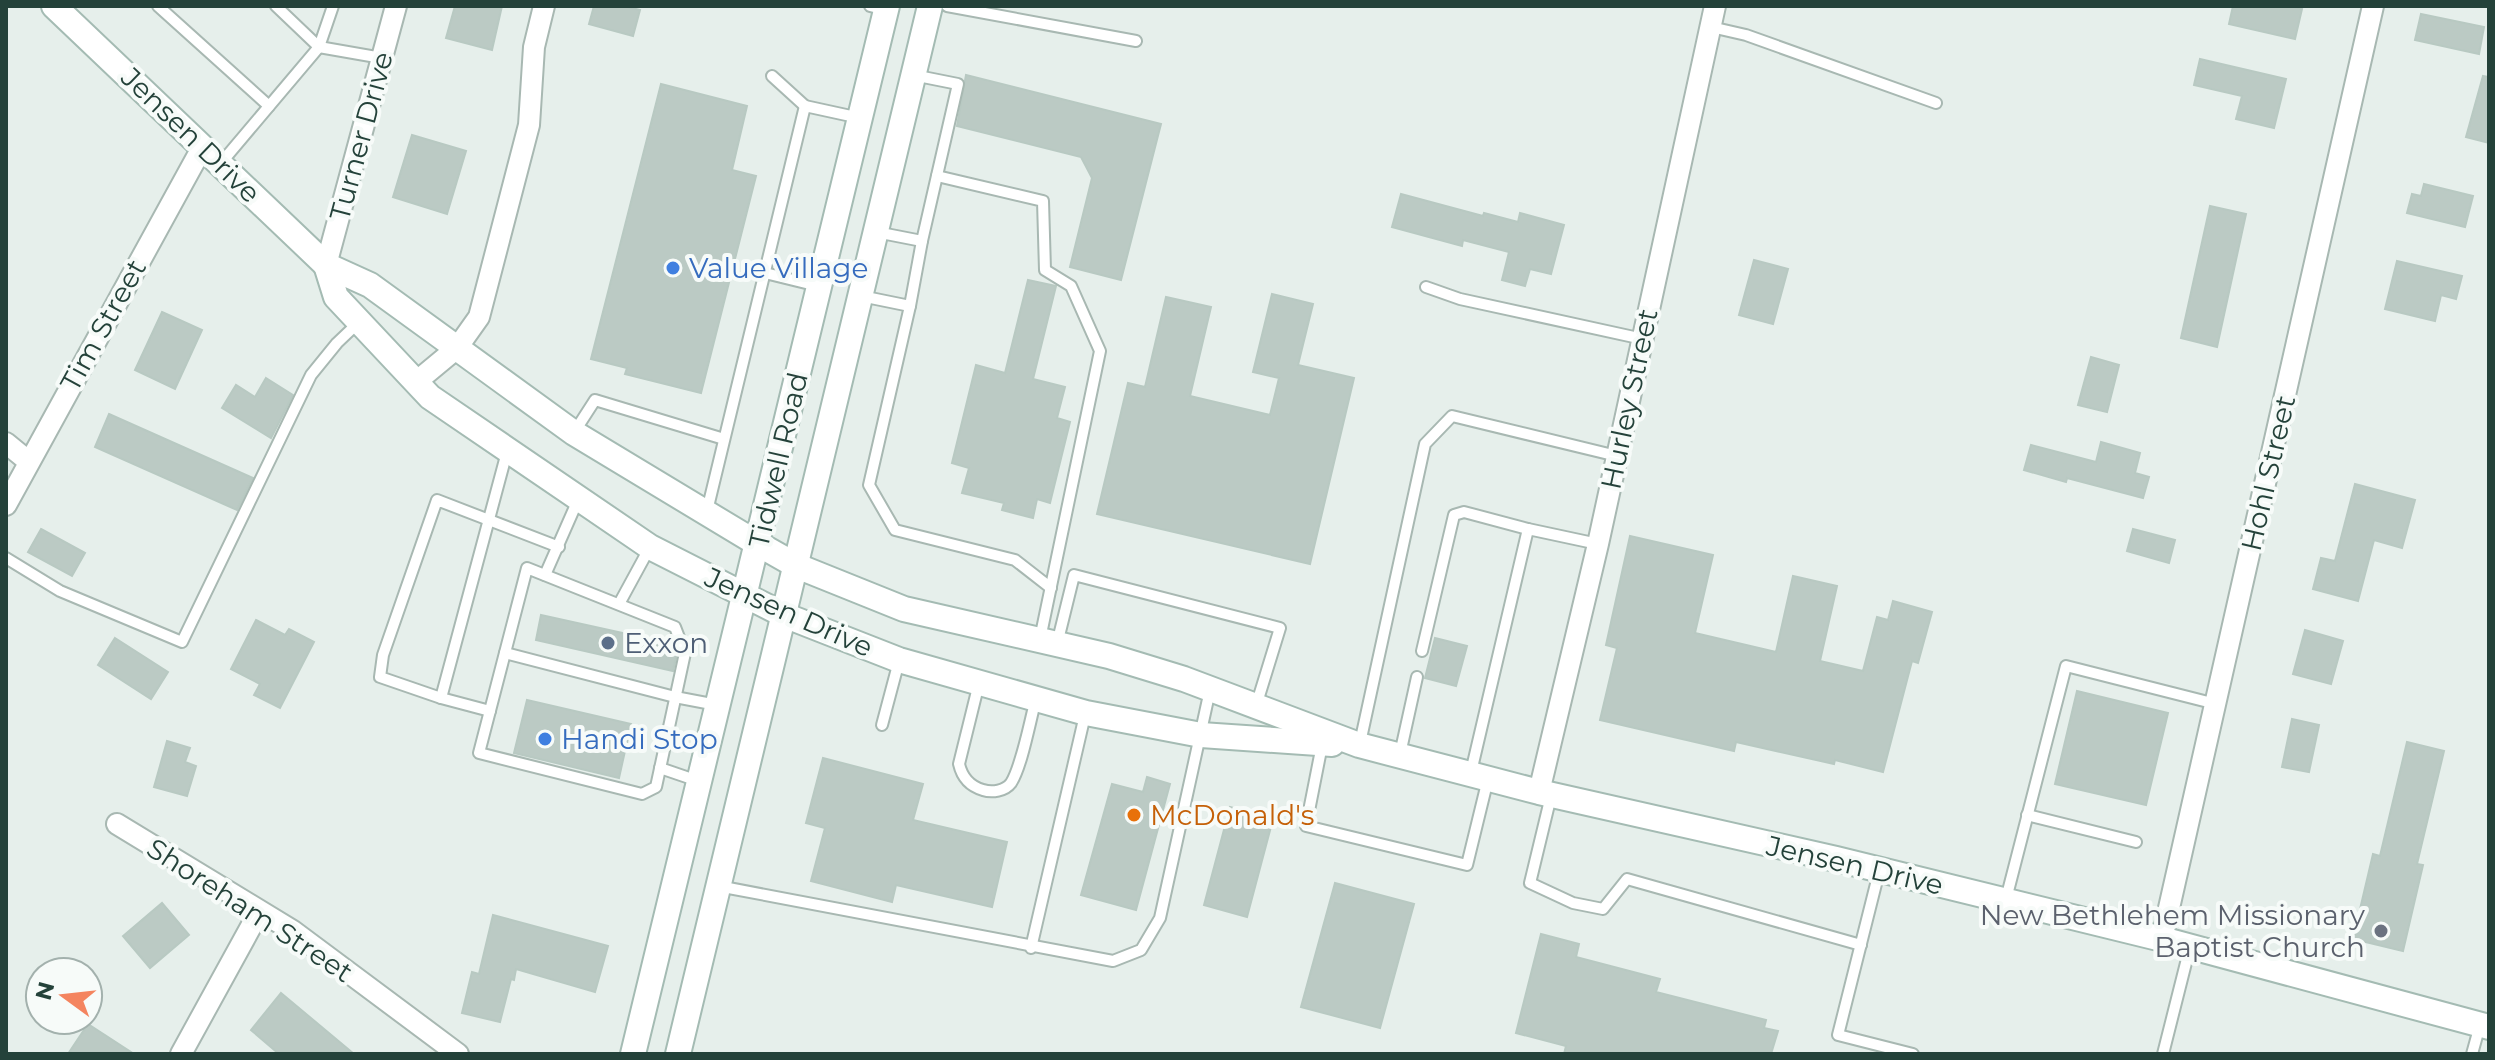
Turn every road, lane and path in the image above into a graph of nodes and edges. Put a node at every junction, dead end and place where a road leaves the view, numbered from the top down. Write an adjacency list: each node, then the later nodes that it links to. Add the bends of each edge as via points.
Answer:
1 (54, 6): 23 (main road, Jensen Drive)
2 (158, 6): 19 (lane)
3 (276, 6): 14 (lane)
4 (333, 6): 14 (lane)
5 (396, 6): 15 (street, Turner Drive)
6 (544, 6): 36 (street, via 534,47 529,125 479,317)
7 (930, 6): 16 (main road, Tidwell Road)
8 (947, 6): 13 (lane)
9 (1715, 6): 12 (street, Hurley Street)
10 (2373, 6): 70 (street, Hohl Street)
11 (881, 7): 22 (main road, Tidwell Road)
12 (1711, 27): 18 (lane); 35 (street, Hurley Street)
13 (1136, 41)
14 (319, 47): 15 (lane); 19 (lane)
15 (382, 58): 28 (street, Turner Drive)
16 (913, 75): 21 (main road, Tidwell Road); 25 (lane, via 958,84)
17 (772, 76): 20 (lane)
18 (1936, 103)
19 (269, 106): 24 (lane)
20 (805, 106): 22 (lane); 29 (lane)
21 (906, 106): 22 (main road); 26 (main road, Tidwell Road)
22 (863, 108): 30 (main road, Tidwell Road)
23 (203, 146): 24 (main road, Jensen Drive); 43 (street, Tim Street)
24 (221, 163): 28 (main road, Jensen Drive)
25 (937, 176): 27 (lane); 56 (lane, via 1043,201 1045,270 1071,286 1100,351)
26 (876, 232): 27 (lane); 32 (main road, Tidwell Road)
27 (922, 241): 33 (lane)
28 (326, 265): 34 (main road, Jensen Drive, via 336,297); 36 (main road, Jensen Drive, via 370,285)
29 (765, 273): 30 (lane); 39 (lane)
30 (820, 286): 32 (main road); 49 (main road, Tidwell Road)
31 (1426, 287): 35 (lane)
32 (861, 296): 33 (lane); 54 (main road, Tidwell Road)
33 (910, 306): 56 (lane, via 869,485 895,530 1015,560)
34 (360, 322): 37 (main road, Jensen Drive); 53 (lane, via 311,375 182,642 60,591)
35 (1643, 339): 42 (street, Hurley Street)
36 (457, 348): 37 (street); 38 (main road, Jensen Drive)
37 (416, 382): 41 (main road, Jensen Drive)
38 (574, 433): 39 (lane, via 595,400); 46 (main road, Jensen Drive)
39 (724, 439): 46 (lane)
40 (6, 443): 43 (street)
41 (508, 450): 44 (main road, Jensen Drive); 47 (lane)
42 (1617, 456): 50 (street, Hurley Street); 78 (lane, via 1452,416 1425,444)
43 (28, 461): 45 (street, Tim Street)
44 (579, 499): 51 (lane); 52 (main road, Jensen Drive)
45 (6, 505)
46 (706, 513): 49 (main road, Jensen Drive)
47 (490, 519): 51 (lane); 68 (lane); 68 (lane, via 437,500 383,655 380,677)
48 (1528, 529): 50 (lane); 61 (lane, via 1464,512 1454,515); 81 (lane)
49 (758, 544): 54 (main road, Jensen Drive); 57 (main road, Tidwell Road)
50 (1598, 544): 83 (street, Hurley Street)
51 (559, 547): 55 (lane)
52 (650, 547): 57 (main road, Jensen Drive); 58 (lane)
53 (6, 558)
54 (797, 566): 59 (main road, Tidwell Road); 60 (main road, Jensen Drive, via 904,609)
55 (545, 575): 58 (lane); 62 (lane, via 527,568)
56 (1051, 588): 60 (lane)
57 (746, 594): 59 (main road, Jensen Drive); 71 (main road, Tidwell Road)
58 (619, 604): 67 (lane, via 675,627 685,653)
59 (784, 615): 63 (main road, Jensen Drive); 88 (main road, Tidwell Road)
60 (1048, 642): 66 (main road, Jensen Drive); 72 (lane, via 1074,575 1280,628)
61 (1422, 651)
62 (505, 653): 67 (lane); 73 (lane)
63 (899, 660): 65 (main road, Jensen Drive); 75 (lane)
64 (1417, 677): 79 (lane)
65 (979, 683): 69 (main road, Jensen Drive); 69 (lane, via 959,764 962,776 986,791 1009,786)
66 (1210, 690): 72 (main road, Jensen Drive); 76 (lane)
67 (675, 697): 71 (lane); 80 (lane)
68 (441, 698): 73 (lane)
69 (1036, 699): 74 (main road, Jensen Drive)
70 (2216, 704): 84 (lane, via 2066,666); 91 (street, Hohl Street)
71 (719, 706): 82 (main road, Tidwell Road)
72 (1256, 708): 78 (main road, Jensen Drive)
73 (490, 711): 80 (lane, via 479,753 642,794 656,787)
74 (1086, 713): 76 (main road, Jensen Drive); 94 (lane)
75 (882, 725)
76 (1201, 735): 77 (main road, Jensen Drive); 94 (lane, via 1160,918 1141,950 1113,961)
77 (1322, 743): 78 (main road, Jensen Drive); 81 (lane, via 1306,826 1467,865)
78 (1359, 745): 79 (main road, Jensen Drive)
79 (1400, 756): 81 (main road, Jensen Drive)
80 (660, 768): 82 (lane)
81 (1480, 776): 83 (main road, Jensen Drive)
82 (700, 782): 98 (main road, Tidwell Road)
83 (1545, 793): 87 (main road, Jensen Drive); 92 (lane, via 1530,883 1573,903 1603,909 1627,879)
84 (2027, 815): 86 (lane); 89 (lane)
85 (117, 824): 90 (street, Shoreham Street)
86 (2136, 842)
87 (1880, 870): 89 (main road, Jensen Drive); 92 (lane)
88 (718, 886): 94 (lane); 99 (main road, Tidwell Road)
89 (2006, 901): 91 (main road, Jensen Drive)
90 (259, 912): 96 (street); 97 (street, Shoreham Street, via 293,931)
91 (2162, 939): 93 (main road, Jensen Drive)
92 (1861, 945): 100 (lane, via 1838,1035)
93 (2190, 947): 95 (main road, Jensen Drive); 101 (lane)
94 (1031, 948)
95 (2485, 1026): 102 (lane)
96 (181, 1054)
97 (458, 1054)
98 (633, 1054)
99 (678, 1054)
100 (1913, 1054)
101 (2163, 1054)
102 (2472, 1054)

